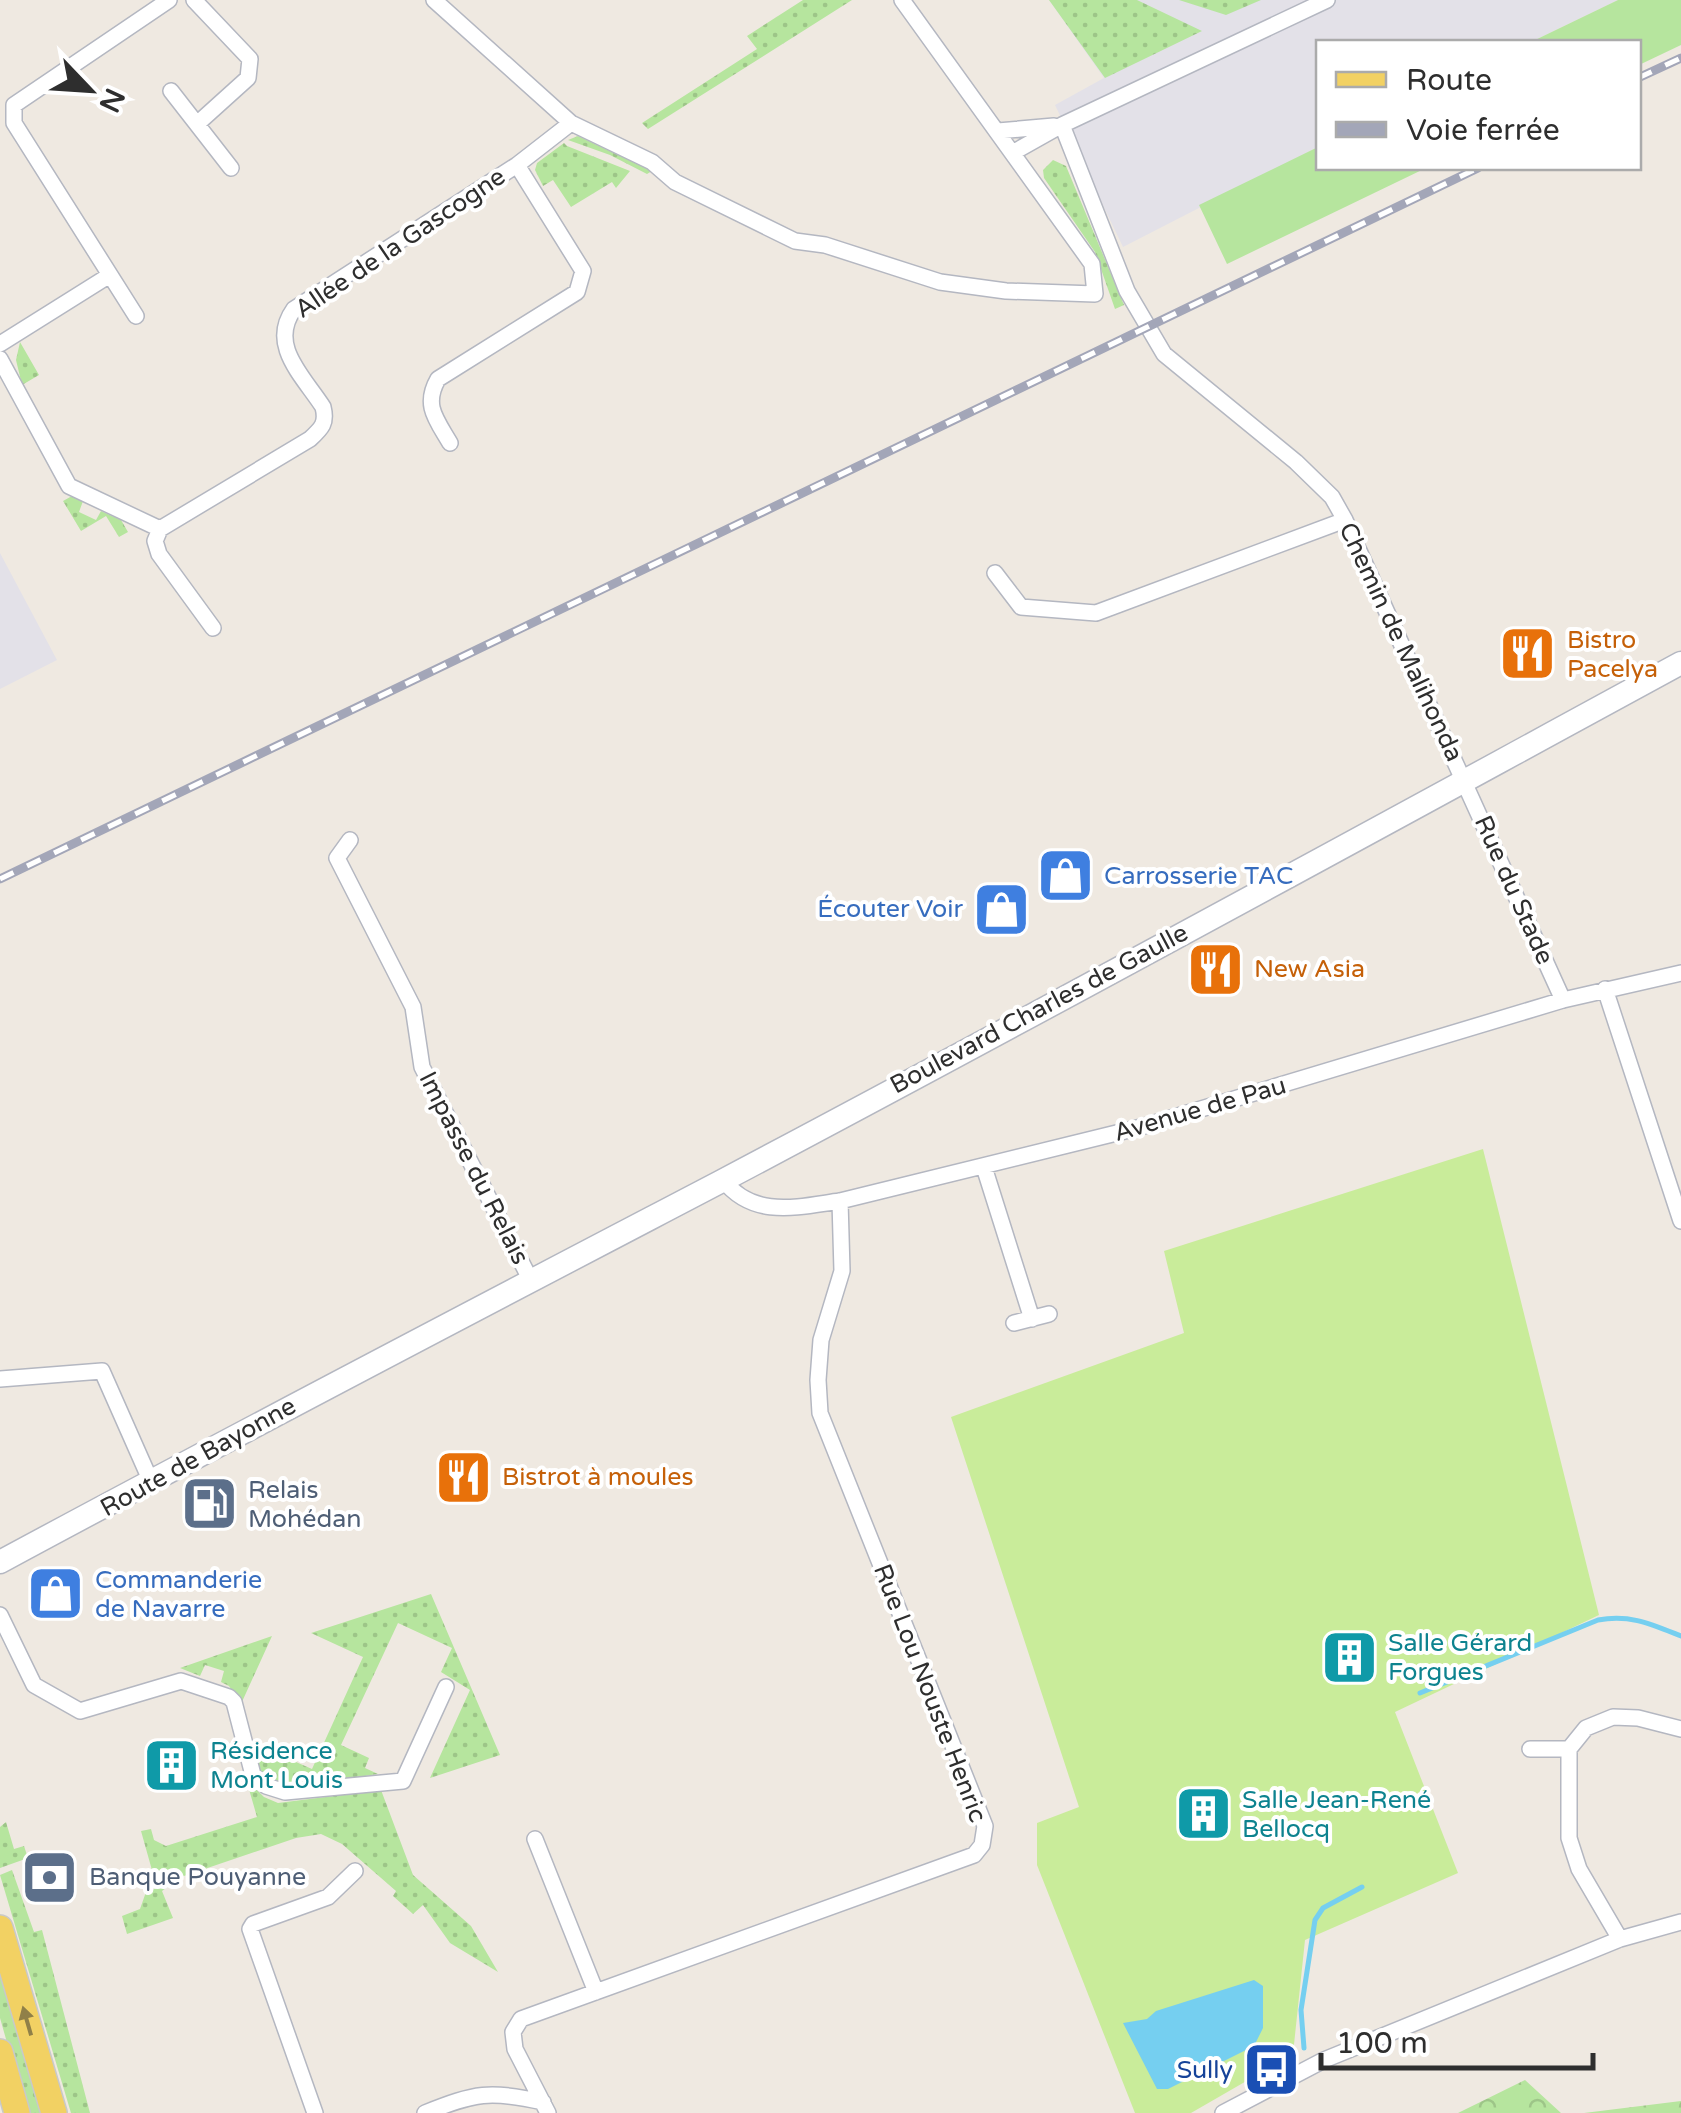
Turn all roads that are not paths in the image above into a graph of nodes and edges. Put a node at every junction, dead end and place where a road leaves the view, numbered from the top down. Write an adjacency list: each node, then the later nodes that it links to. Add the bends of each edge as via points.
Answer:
1 (170, 0): 14 (street, via 14,106 14,123)
2 (194, 0): 8 (street, via 250,59 248,78)
3 (434, 0): 7 (street)
4 (902, 0): 10 (street)
5 (1327, 0): 9 (street)
6 (171, 91): 8 (street)
7 (571, 123): 11 (street, via 796,241 940,282 1095,294 1092,264); 12 (street, Allée de la Gascogne)
8 (197, 124): 13 (street)
9 (1062, 125): 10 (street); 11 (street); 19 (street, Chemin de Malihonda, via 1127,291 1164,354 1296,462)
10 (998, 130): 11 (street)
11 (1014, 152)
12 (518, 166): 18 (street, via 583,279 578,292 438,378 429,407); 20 (street, Allée de la Gascogne, via 294,310 285,321 284,348 323,407 322,428)
13 (231, 168)
14 (110, 275): 15 (street); 16 (street)
15 (136, 316)
16 (0, 344)
17 (0, 359): 20 (street, via 69,486)
18 (450, 443)
19 (1345, 520): 21 (street, via 1096,613 1021,607); 24 (street, Chemin de Malihonda)
20 (160, 529): 22 (street, via 159,554)
21 (995, 573)
22 (213, 628)
23 (1681, 663): 24 (main road, Boulevard Charles de Gaulle)
24 (1466, 780): 28 (street, Rue du Stade); 30 (main road, Boulevard Charles de Gaulle)
25 (350, 840): 33 (street, Impasse du Relais, via 336,858 412,1006 422,1067)
26 (1681, 973): 27 (street, Avenue de Pau)
27 (1605, 989): 28 (street, Avenue de Pau); 32 (street)
28 (1563, 1000): 29 (street, Avenue de Pau, via 1141,1127)
29 (984, 1167): 31 (street, Avenue de Pau); 35 (street)
30 (723, 1180): 31 (street, Avenue de Pau, via 755,1206); 33 (main road, Boulevard Charles de Gaulle)
31 (840, 1201): 51 (street, Rue Lou Nouste Henric, via 842,1271 821,1340 820,1414 985,1826 982,1845 974,1855)
32 (1681, 1221)
33 (530, 1279): 37 (main road, Boulevard Charles de Gaulle)
34 (1050, 1314): 35 (street)
35 (1032, 1318): 36 (street)
36 (1014, 1323)
37 (395, 1350): 39 (main road, Route de Bayonne)
38 (0, 1379): 39 (street, via 102,1371)
39 (152, 1484): 40 (main road, Route de Bayonne)
40 (0, 1562)
41 (0, 1614): 42 (street, via 34,1685 80,1711 181,1681 230,1697 253,1774 285,1792 403,1781)
42 (446, 1687)
43 (1681, 1729): 45 (street, via 1613,1717 1586,1728)
44 (1530, 1749): 45 (street)
45 (1569, 1749): 50 (street, via 1569,1838 1579,1869)
46 (535, 1839): 51 (street)
47 (355, 1871): 56 (street, via 328,1897 250,1929)
48 (1681, 1922): 50 (street)
49 (0, 1928): 55 (main road, one-way to 49)
50 (1620, 1939): 58 (street, via 1324,2060)
51 (596, 1992): 53 (street, Rue Lou Nouste Henric, via 521,2019 513,2032 515,2049)
52 (0, 2052): 54 (main road)
53 (546, 2107): 57 (street, via 502,2093 469,2096)
54 (17, 2113)
55 (54, 2113)
56 (316, 2113)
57 (425, 2113)
58 (1223, 2113)

